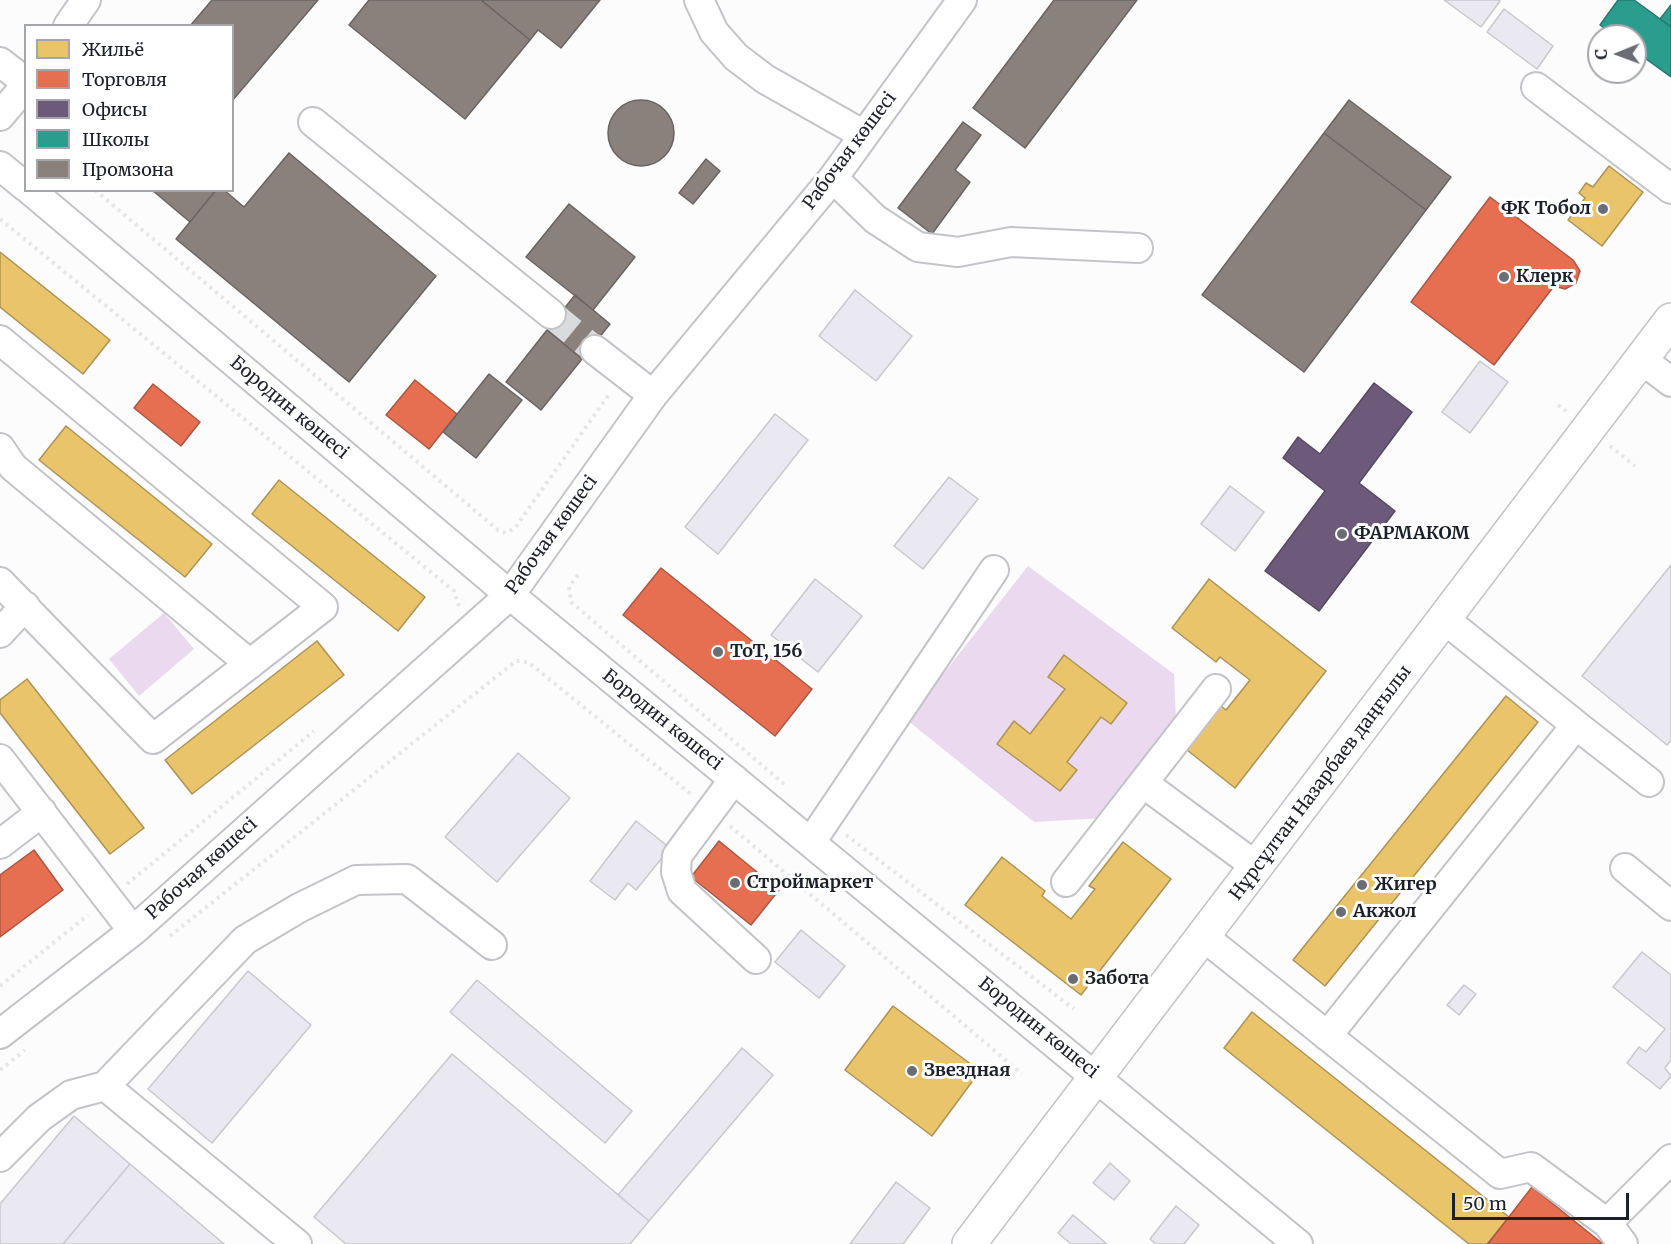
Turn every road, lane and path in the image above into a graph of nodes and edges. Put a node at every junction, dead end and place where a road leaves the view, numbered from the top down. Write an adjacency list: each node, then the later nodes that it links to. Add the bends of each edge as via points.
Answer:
1 (962, 0): 9 (street, Рабочая көшесі)
2 (704, 2): 9 (street, via 714,32 736,57 765,79)
3 (0, 62): 4 (street)
4 (24, 82)
5 (24, 86): 7 (street)
6 (1536, 87): 13 (street)
7 (0, 116)
8 (313, 122): 18 (street)
9 (864, 135): 11 (street, Рабочая көшесі)
10 (0, 166): 12 (street)
11 (833, 178): 17 (street, via 875,219 918,247 958,252 1011,242); 25 (street, Рабочая көшесі)
12 (24, 185)
13 (1671, 189)
14 (32, 192): 31 (street, Бородин көшесі)
15 (97, 192): 24 (path, via 498,530 506,533 515,528)
16 (0, 219): 30 (path)
17 (1138, 248)
18 (551, 314)
19 (1671, 320): 22 (main road, Нұрсұлтан Назарбаев даңғылы)
20 (0, 340): 36 (street, via 323,607)
21 (596, 350): 25 (street)
22 (1641, 359): 23 (street); 34 (main road, Нұрсұлтан Назарбаев даңғылы)
23 (1671, 382)
24 (610, 393)
25 (653, 395): 31 (street, Рабочая көшесі)
26 (4, 466): 36 (street)
27 (994, 570): 46 (street)
28 (578, 575): 32 (path, via 569,588)
29 (0, 582): 33 (street)
30 (454, 591)
31 (510, 595): 41 (street, Бородин көшесі); 53 (street, Рабочая көшесі)
32 (571, 602)
33 (25, 606): 35 (street); 36 (street, via 153,739)
34 (1444, 619): 38 (street); 48 (main road, Нұрсұлтан Назарбаев даңғылы)
35 (0, 633)
36 (250, 664)
37 (1216, 689): 43 (street)
38 (1576, 725): 42 (street); 60 (street)
39 (318, 728): 51 (path)
40 (1, 763): 45 (street)
41 (734, 779): 44 (street); 46 (street, Бородин көшесі)
42 (1649, 782)
43 (1143, 783): 48 (street); 50 (street)
44 (711, 810): 54 (path, via 528,662 516,661); 57 (street, via 677,856 676,872 682,891); 63 (path)
45 (42, 812): 47 (street); 51 (street)
46 (811, 842): 64 (street, Бородин көшесі)
47 (0, 844)
48 (1257, 867): 55 (main road, Нұрсұлтан Назарбаев даңғылы)
49 (1625, 868): 52 (street)
50 (1066, 882)
51 (108, 899): 53 (street); 58 (path)
52 (1671, 906)
53 (133, 931): 59 (street, Рабочая көшесі)
54 (169, 937)
55 (1204, 937): 60 (street); 64 (main road, Нұрсұлтан Назарбаев даңғылы)
56 (492, 945): 65 (street, via 408,879 356,880 245,940)
57 (756, 959)
58 (0, 986)
59 (0, 1034)
60 (1327, 1036): 68 (street, via 1500,1174 1531,1167)
61 (28, 1048): 62 (path)
62 (0, 1070)
63 (1022, 1074)
64 (1096, 1076): 70 (main road, Нұрсұлтан Назарбаев даңғылы); 71 (street, Бородин көшесі)
65 (105, 1086): 66 (street, via 71,1095 39,1118); 69 (street)
66 (0, 1157)
67 (1671, 1160): 68 (street)
68 (1615, 1233)
69 (297, 1244)
70 (969, 1244)
71 (1299, 1244)

